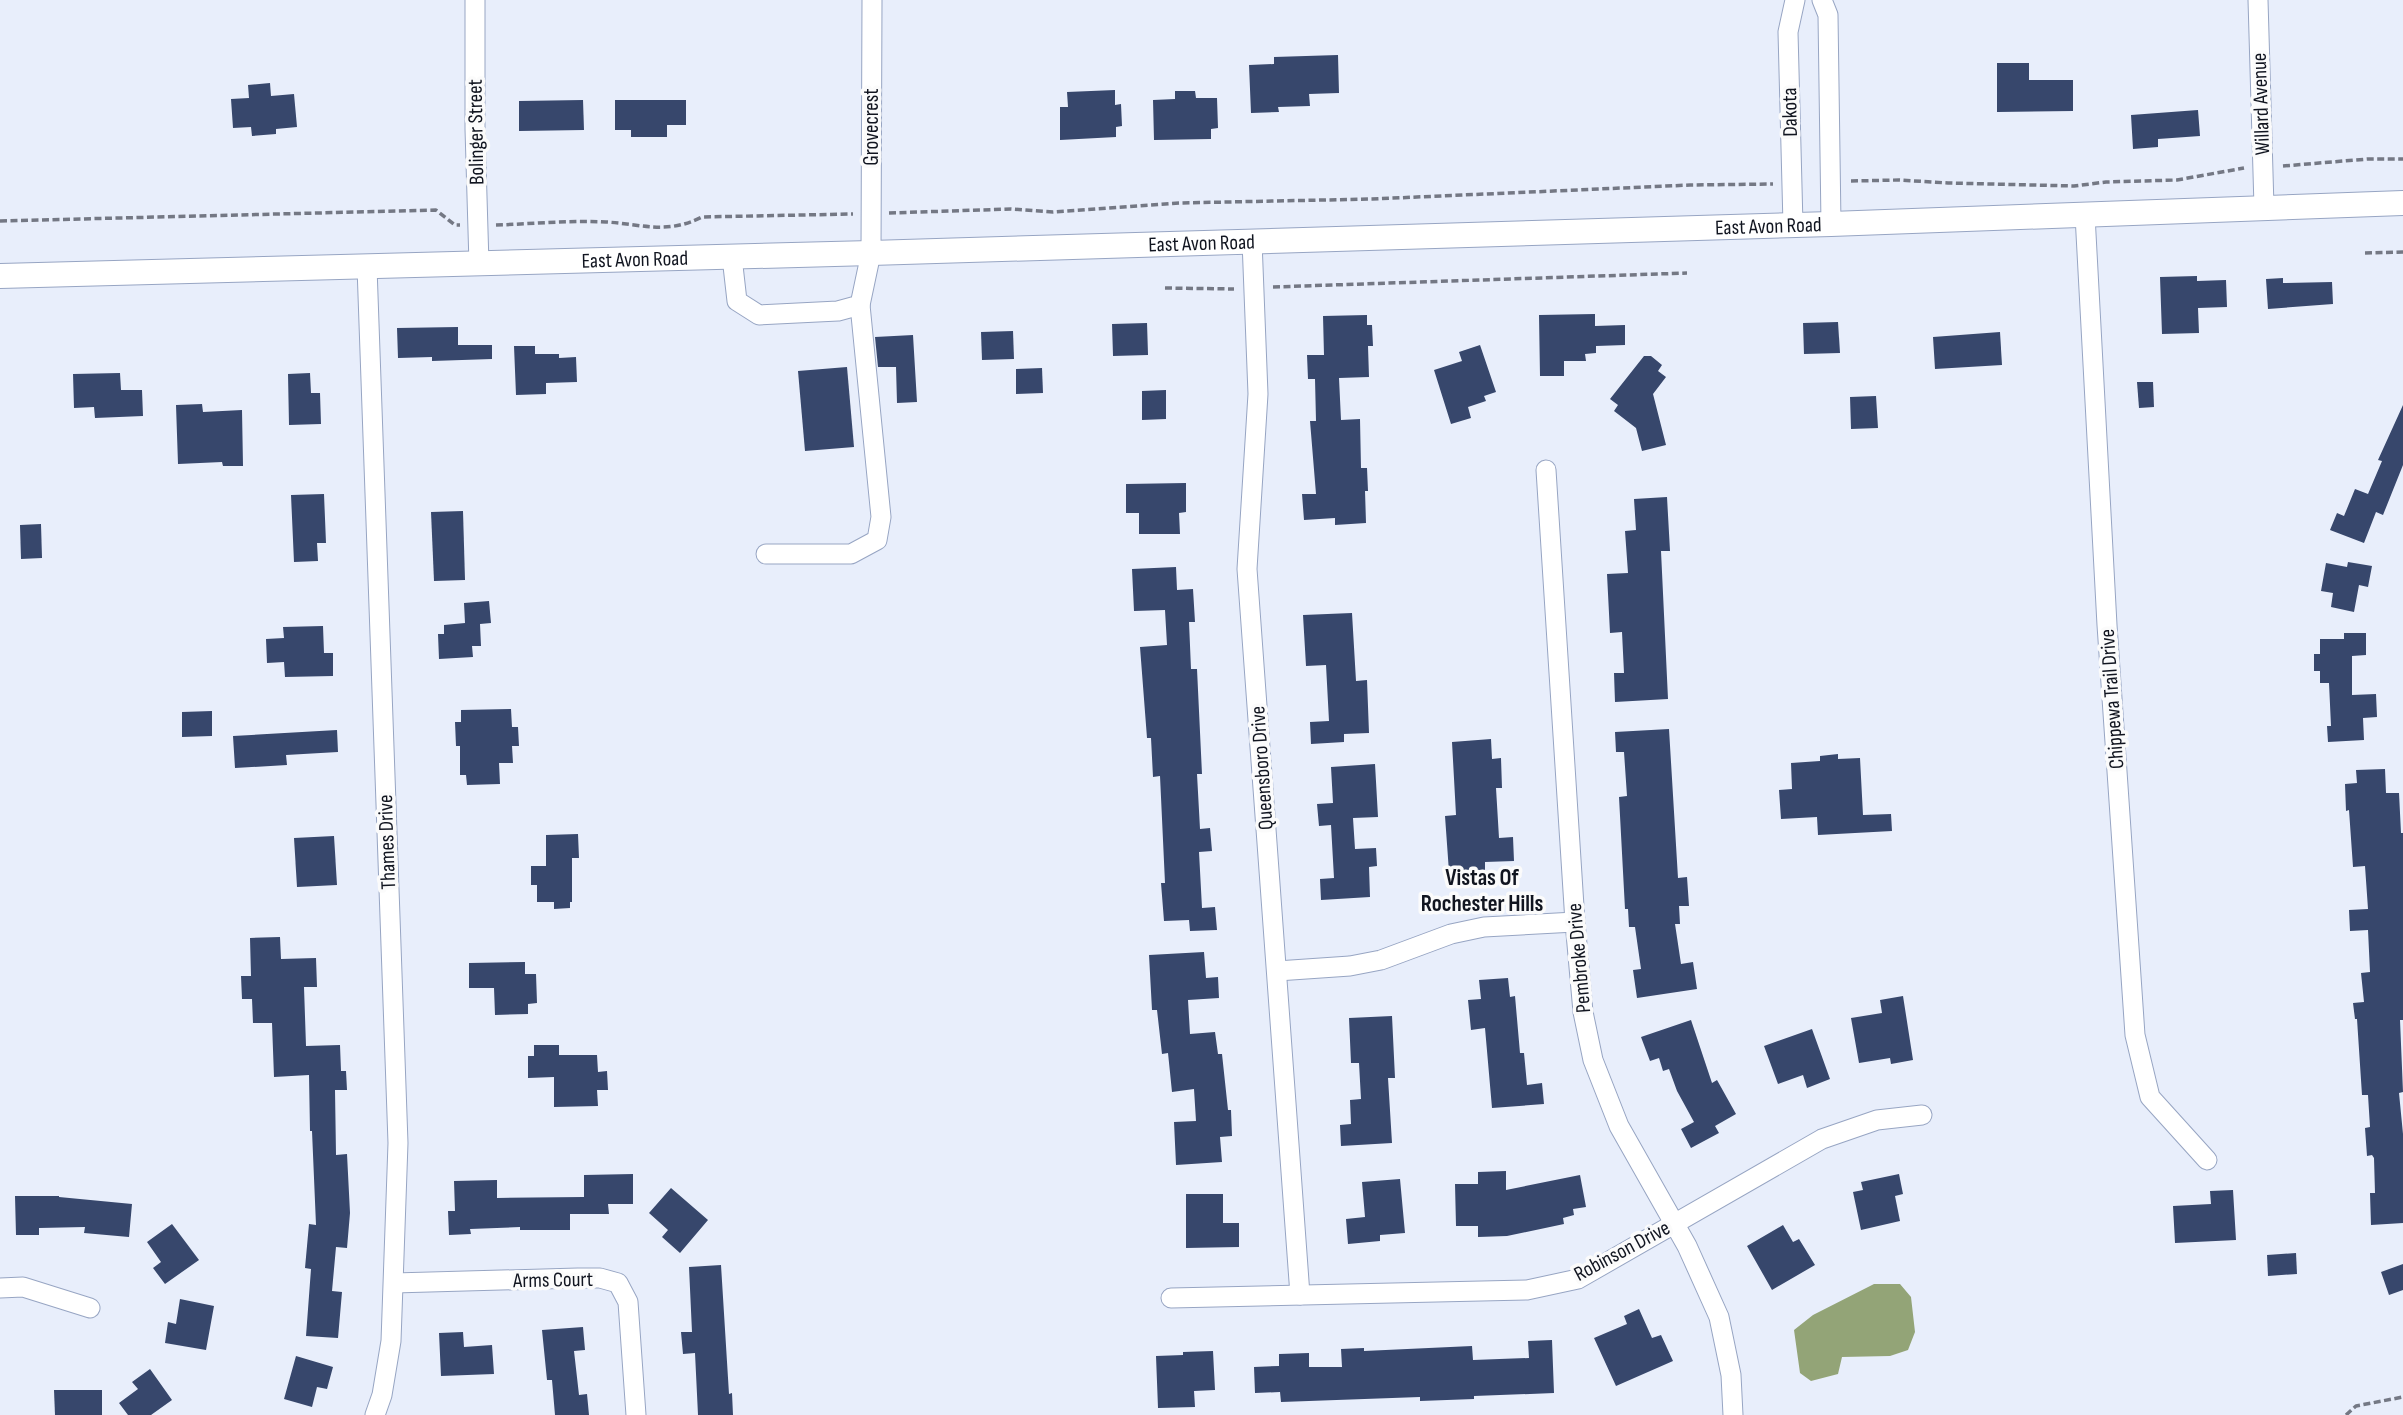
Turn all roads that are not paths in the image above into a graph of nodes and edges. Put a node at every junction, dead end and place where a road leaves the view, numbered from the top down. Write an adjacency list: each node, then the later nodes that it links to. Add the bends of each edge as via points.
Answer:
1 (475, 0): 14 (street, Bolinger Street)
2 (872, 0): 12 (street, Grovecrest)
3 (1795, 0): 10 (street, Dakota, via 1788,32)
4 (1822, 0): 9 (street, Dakota, via 1828,15)
5 (2258, 0): 7 (street, Willard Avenue)
6 (2403, 203): 7 (main road, East Avon Road)
7 (2264, 208): 8 (main road, East Avon Road)
8 (2085, 215): 9 (main road, East Avon Road); 23 (street, Chippewa Trail Drive, via 2135,1035 2150,1097)
9 (1831, 224): 10 (main road, East Avon Road)
10 (1793, 225): 11 (main road, East Avon Road)
11 (1252, 241): 12 (main road, East Avon Road); 21 (street, Queensboro Drive, via 1258,394 1247,569)
12 (871, 253): 13 (main road, East Avon Road); 17 (street, Grovecrest)
13 (732, 257): 14 (main road, East Avon Road); 17 (street, via 737,301 759,315 838,311)
14 (478, 264): 15 (main road, East Avon Road)
15 (367, 267): 16 (main road, East Avon Road); 25 (street, Thames Drive, via 398,1143)
16 (0, 276)
17 (860, 305): 19 (street, Grovecrest, via 881,517 877,540 851,554)
18 (1546, 470): 20 (street, Pembroke Drive)
19 (766, 554)
20 (1575, 922): 21 (street, via 1484,927 1381,960); 24 (street, Pembroke Drive, via 1583,1013 1593,1060 1619,1126)
21 (1277, 971): 27 (street, Queensboro Drive)
22 (1922, 1115): 24 (street, Robinson Drive, via 1877,1120 1822,1139)
23 (2207, 1160)
24 (1675, 1223): 27 (street, Robinson Drive, via 1578,1279 1527,1290); 32 (street, Pembroke Drive, via 1719,1317 1731,1375)
25 (394, 1283): 30 (street, Thames Drive, via 391,1341); 31 (street, Arms Court, via 578,1278 618,1283 628,1301)
26 (0, 1288): 29 (street, via 23,1287)
27 (1300, 1295): 28 (street, Robinson Drive)
28 (1171, 1298)
29 (90, 1308)
30 (374, 1415)
31 (636, 1415)
32 (1733, 1415)

